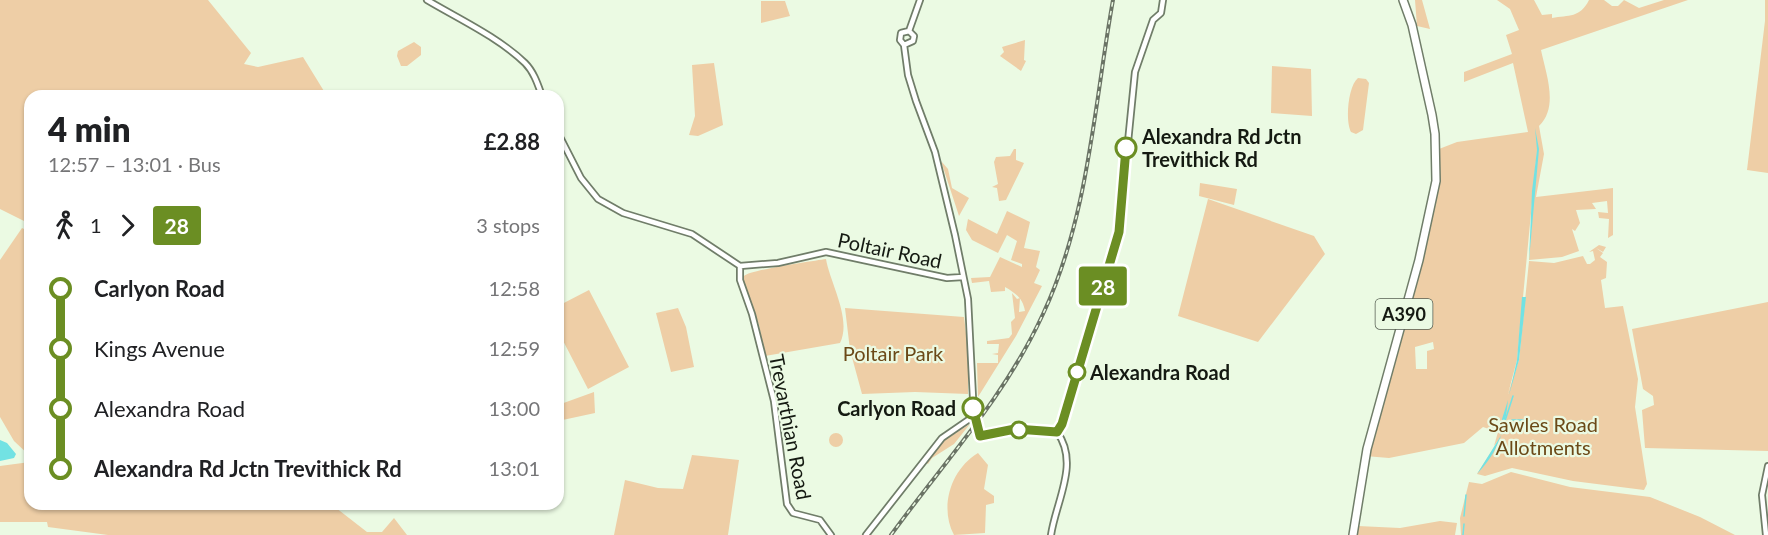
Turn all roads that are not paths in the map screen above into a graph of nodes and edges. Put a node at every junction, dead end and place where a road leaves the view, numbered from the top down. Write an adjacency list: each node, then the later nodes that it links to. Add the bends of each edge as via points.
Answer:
1 (427, 0): 9 (street, via 525,63)
2 (920, 0): 7 (street)
3 (1163, 0): 14 (street, via 1133,81 1119,232)
4 (1403, 0): 6 (highway, A390)
5 (1411, 0): 6 (highway, A390)
6 (1410, 17): 19 (highway, A390, via 1435,134 1436,180 1419,260 1367,449)
7 (909, 31): 8 (street, via 900,35); 8 (street, via 913,41)
8 (904, 45): 12 (street, via 908,75 944,187)
9 (540, 90)
10 (564, 145): 11 (street, via 581,178 598,199 623,213 692,234)
11 (740, 266): 12 (street, Poltair Road, via 778,263 826,252 947,278); 16 (street, Trevarthian Road, via 740,280 774,401 787,504 793,513 820,519)
12 (963, 277): 13 (street, via 968,299)
13 (974, 417): 14 (street, bridge, via 979,434 1015,429); 17 (street, via 942,438)
14 (1057, 432): 18 (street, via 1068,462)
15 (1768, 466): 20 (street, via 1762,495)
16 (831, 535)
17 (866, 535)
18 (1051, 535)
19 (1353, 535)
20 (1766, 535)

